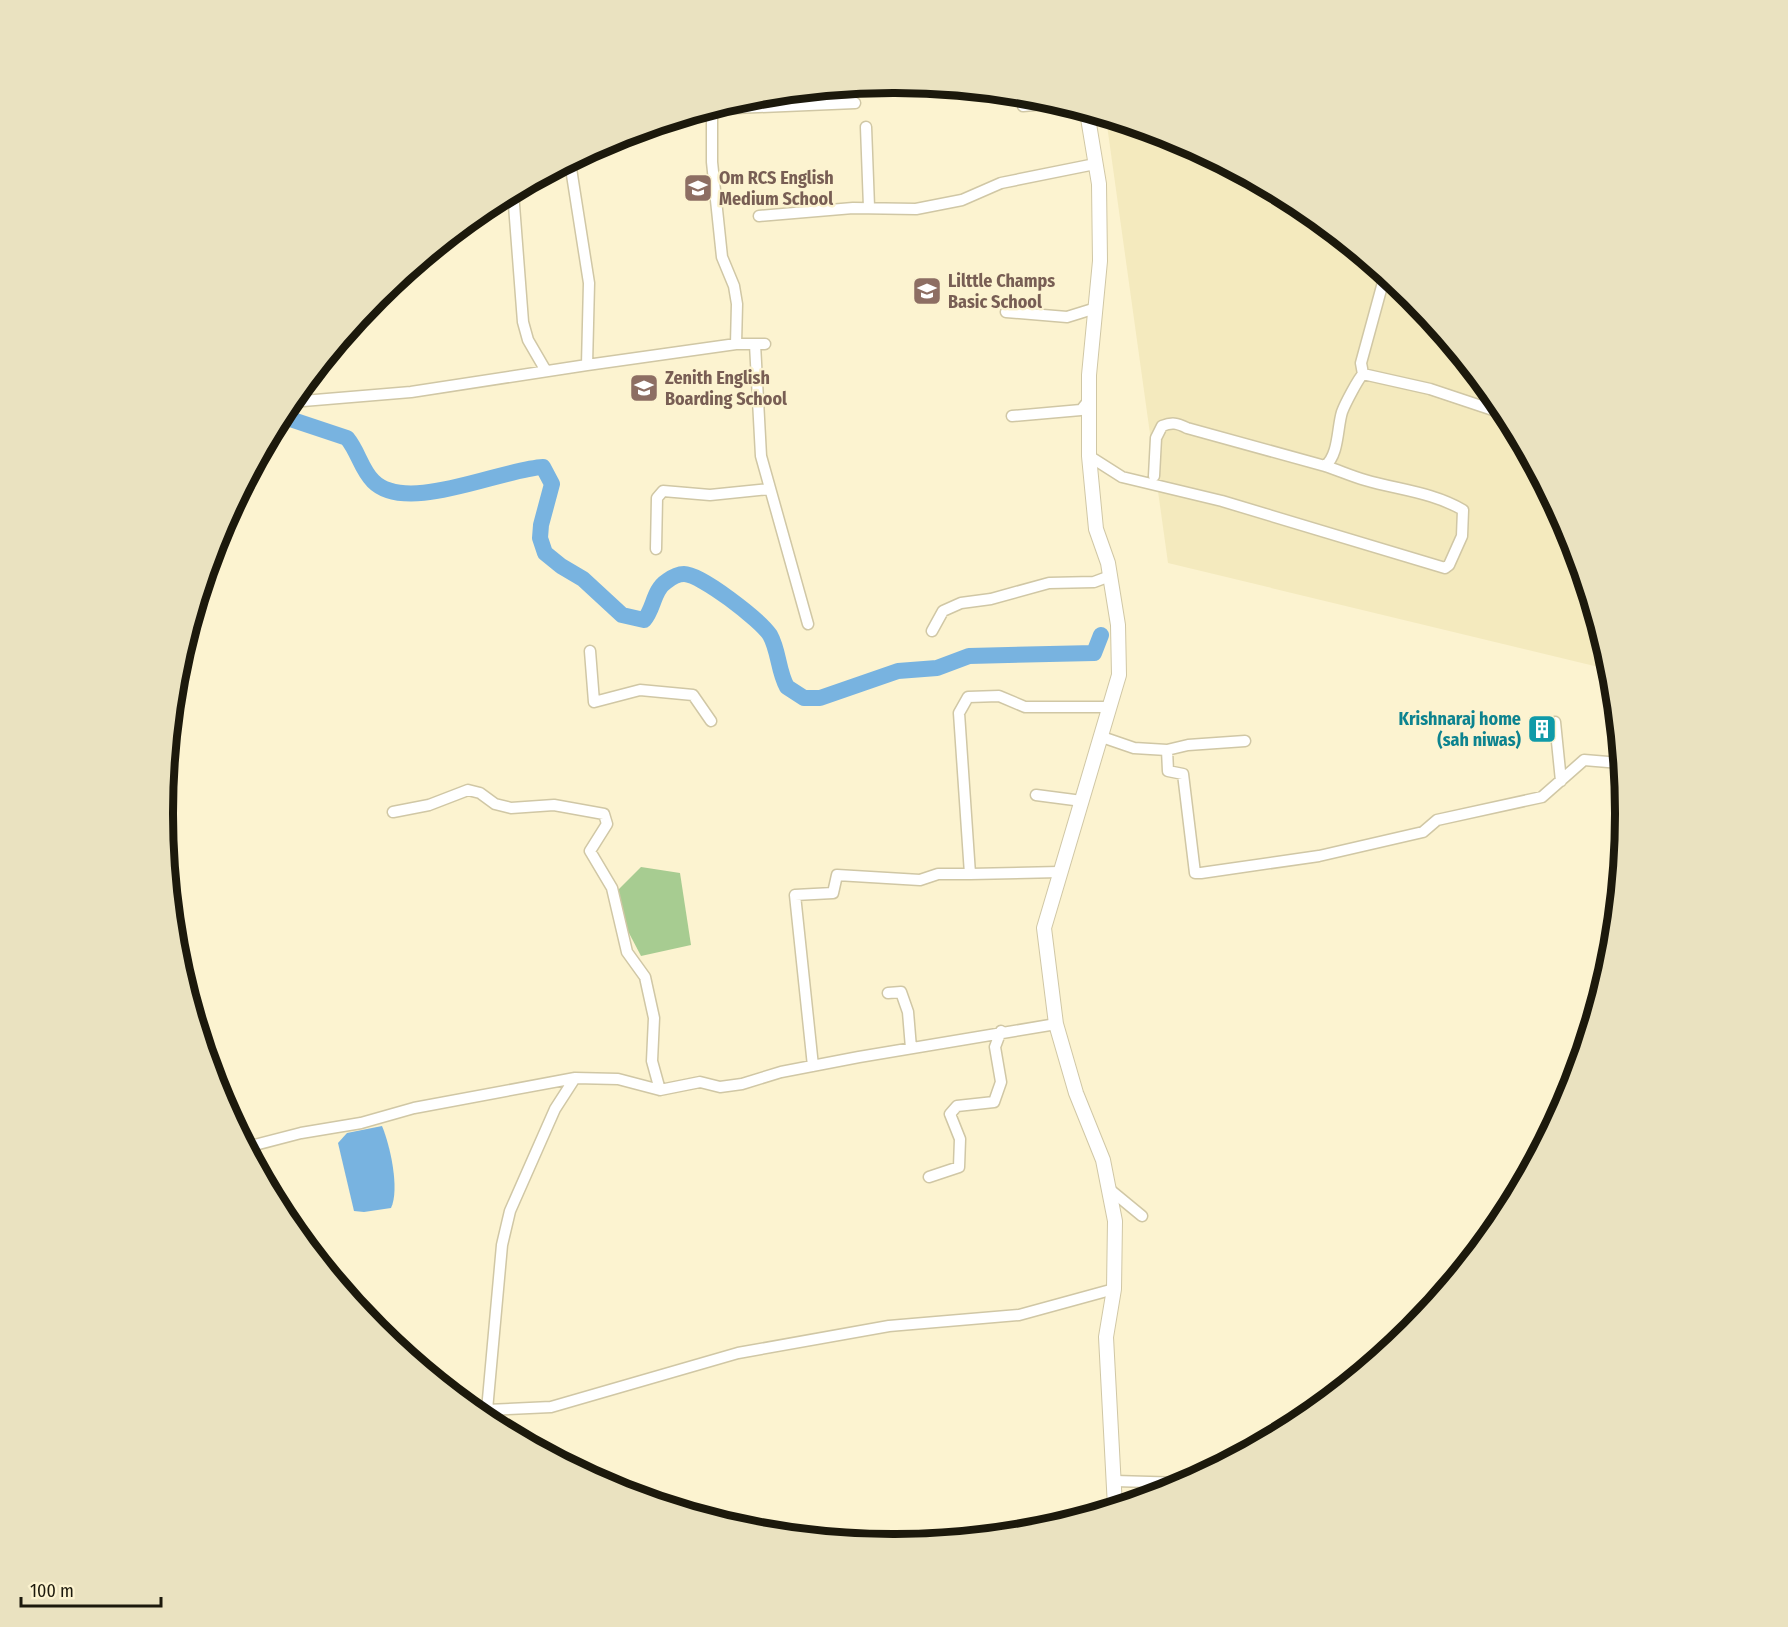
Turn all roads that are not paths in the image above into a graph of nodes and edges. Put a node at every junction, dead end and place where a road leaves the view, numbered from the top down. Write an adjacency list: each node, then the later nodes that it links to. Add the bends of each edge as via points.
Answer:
1 (855, 103): 4 (street)
2 (1023, 106): 3 (street)
3 (1027, 106)
4 (752, 107)
5 (712, 117): 16 (street, via 712,162 722,257 737,304)
6 (1088, 120): 8 (main road)
7 (866, 127): 11 (street)
8 (1095, 164): 11 (street, via 1001,183 962,200 916,209); 14 (main road, via 1100,261)
9 (571, 169): 17 (street, via 589,283)
10 (514, 202): 18 (street, via 523,322 528,340)
11 (868, 207): 12 (street)
12 (759, 216)
13 (1382, 284): 19 (street, via 1361,363)
14 (1096, 308): 15 (street, via 1066,317); 20 (main road)
15 (1006, 312)
16 (736, 344): 17 (street); 27 (street, via 760,344 760,445)
17 (587, 364): 18 (street)
18 (546, 371): 21 (street, via 411,392)
19 (1364, 374): 22 (street); 25 (street, via 1343,408 1334,454)
20 (1089, 400): 23 (street, via 1082,410); 24 (main road)
21 (304, 401)
22 (1490, 409)
23 (1012, 416)
24 (1089, 456): 25 (street, via 1122,477 1222,501 1445,568 1449,565 1462,536 1464,510 1417,491); 29 (main road, via 1096,529)
25 (1325, 466): 26 (street, via 1169,423 1162,426 1156,438)
26 (1154, 476)
27 (770, 489): 28 (street, via 710,495 663,491 657,498); 30 (street)
28 (656, 549)
29 (1110, 576): 31 (street, via 1094,582 1048,583 992,599 961,603 943,611); 33 (main road, via 1118,625 1119,675)
30 (808, 624)
31 (933, 632)
32 (590, 651): 34 (street, via 594,702 640,690 693,695)
33 (1110, 708): 36 (main road); 45 (street, via 1025,707 999,696 968,697 959,713)
34 (711, 721)
35 (1555, 722): 40 (street)
36 (1102, 737): 38 (street, via 1134,748); 42 (main road)
37 (1245, 741): 38 (street)
38 (1167, 750): 40 (street, via 1168,771 1183,774 1196,873 1319,856 1423,832 1437,820 1542,797)
39 (1613, 762): 40 (street, via 1584,760)
40 (1561, 781)
41 (1036, 795): 42 (street)
42 (1082, 801): 44 (main road)
43 (393, 812): 52 (street, via 429,805 468,790 511,808 554,804 604,814 607,824 590,851 612,888 627,952 645,977 654,1018 652,1061)
44 (1060, 872): 45 (street); 47 (main road, via 1044,928)
45 (970, 874): 50 (street, via 938,874 920,880 837,875 833,893 795,895)
46 (888, 993): 49 (street, via 901,992 908,1012)
47 (1056, 1024): 48 (street); 55 (main road, via 1076,1093 1103,1161)
48 (1000, 1031): 49 (street); 54 (street, via 995,1047 1001,1082 994,1102 957,1106 950,1114 960,1139 959,1167)
49 (911, 1048): 50 (street)
50 (813, 1066): 52 (street, via 742,1084 720,1087 700,1082)
51 (575, 1078): 52 (street, via 618,1079); 53 (street, via 414,1108); 58 (street, via 555,1109 510,1211 502,1245)
52 (660, 1090)
53 (255, 1145)
54 (929, 1177)
55 (1108, 1188): 56 (street); 57 (main road, via 1115,1221)
56 (1142, 1216)
57 (1114, 1289): 59 (street, via 1019,1315 889,1326 738,1353 551,1407); 60 (main road, via 1106,1337)
58 (487, 1408)
59 (490, 1410)
60 (1115, 1481): 61 (street); 62 (main road)
61 (1158, 1484)
62 (1115, 1499)

